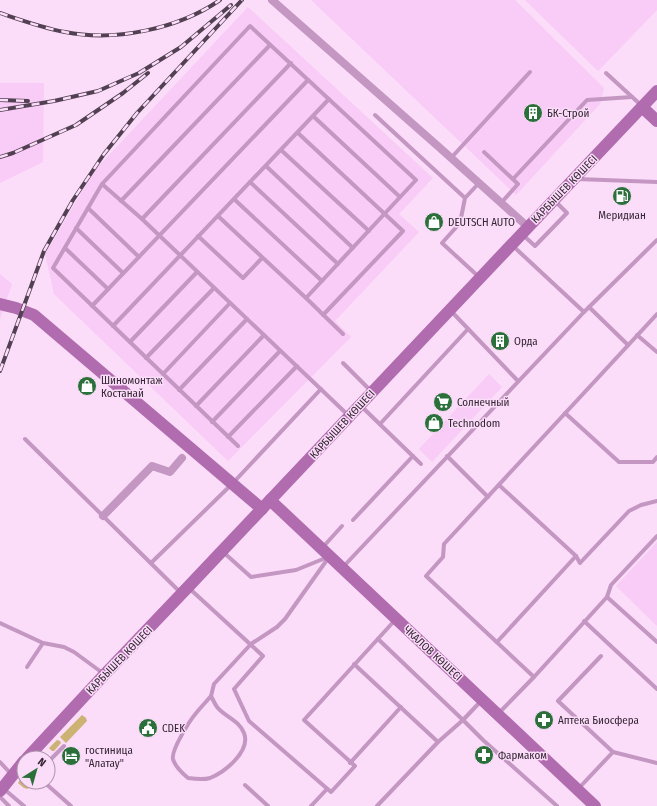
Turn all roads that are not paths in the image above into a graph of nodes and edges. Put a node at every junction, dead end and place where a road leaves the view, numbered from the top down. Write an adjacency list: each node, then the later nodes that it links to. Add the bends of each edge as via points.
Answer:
1 (272, 0): 17 (street)
2 (270, 45): 3 (lane); 24 (lane, via 250,26); 28 (lane)
3 (290, 63): 6 (lane); 34 (lane)
4 (530, 72): 17 (lane)
5 (606, 73): 8 (lane)
6 (308, 80): 9 (lane); 38 (lane)
7 (657, 91): 10 (main road, КАРБЫШЕВ КӨШЕСІ)
8 (632, 97): 10 (lane); 19 (lane, via 587,100)
9 (329, 100): 12 (lane); 25 (lane, via 416,180)
10 (642, 107): 13 (main road); 20 (main road, КАРБЫШЕВ КӨШЕСІ)
11 (375, 115): 26 (lane)
12 (313, 116): 14 (lane); 25 (lane)
13 (657, 121)
14 (298, 133): 15 (lane); 32 (lane)
15 (281, 150): 18 (lane); 37 (lane)
16 (484, 152): 19 (lane)
17 (451, 158): 23 (street)
18 (266, 166): 21 (lane); 43 (lane)
19 (513, 179): 30 (lane, via 518,184)
20 (573, 179): 22 (lane); 29 (main road, КАРБЫШЕВ КӨШЕСІ)
21 (250, 182): 27 (lane); 47 (lane)
22 (657, 182)
23 (479, 183): 26 (lane); 30 (street)
24 (102, 184): 28 (lane); 31 (lane)
25 (400, 197): 32 (lane)
26 (465, 198): 50 (lane, via 460,223 442,242)
27 (234, 199): 33 (lane); 51 (lane)
28 (121, 200): 34 (lane)
29 (553, 200): 36 (main road, КАРБЫШЕВ КӨШЕСІ); 36 (lane, via 567,213 535,246)
30 (501, 203): 36 (street)
31 (88, 208): 35 (lane); 44 (lane)
32 (385, 214): 37 (lane); 62 (lane, via 403,231)
33 (218, 216): 39 (lane); 46 (lane)
34 (142, 219): 38 (lane)
35 (76, 228): 42 (lane); 49 (lane)
36 (524, 230): 41 (main road, КАРБЫШЕВ КӨШЕСІ)
37 (369, 231): 43 (lane)
38 (159, 236): 44 (lane); 45 (lane)
39 (198, 236): 45 (lane); 46 (lane, via 243,278)
40 (657, 240): 58 (lane)
41 (511, 244): 50 (main road, КАРБЫШЕВ КӨШЕСІ); 60 (lane)
42 (65, 248): 53 (lane); 57 (lane, via 53,268)
43 (353, 248): 47 (lane)
44 (139, 256): 49 (lane)
45 (180, 256): 48 (lane); 64 (lane)
46 (262, 258): 54 (lane)
47 (338, 264): 51 (lane)
48 (197, 272): 52 (lane); 69 (lane)
49 (123, 274): 53 (lane)
50 (480, 278): 59 (main road, КАРБЫШЕВ КӨШЕСІ)
51 (322, 281): 54 (lane)
52 (214, 288): 55 (lane); 73 (lane)
53 (108, 289): 57 (lane)
54 (306, 298): 62 (lane)
55 (230, 303): 63 (lane); 76 (lane)
56 (0, 304): 95 (main road, ЧКАЛОВ КӨШЕСІ, via 34,315)
57 (92, 306): 64 (lane)
58 (588, 307): 60 (lane); 70 (lane)
59 (449, 310): 65 (lane); 80 (main road, КАРБЫШЕВ КӨШЕСІ)
60 (584, 312): 77 (lane)
61 (657, 314): 68 (lane)
62 (324, 315): 66 (lane)
63 (247, 319): 67 (lane); 79 (lane)
64 (113, 326): 69 (lane)
65 (468, 329): 77 (lane); 86 (lane)
66 (343, 334)
67 (264, 335): 71 (lane); 82 (lane)
68 (637, 335): 70 (lane); 72 (lane)
69 (130, 342): 73 (lane)
70 (628, 345): 83 (lane)
71 (280, 351): 75 (lane); 85 (lane)
72 (657, 352)
73 (146, 358): 76 (lane)
74 (342, 363): 80 (lane)
75 (297, 366): 78 (lane); 87 (lane)
76 (162, 374): 79 (lane)
77 (518, 381): 91 (lane)
78 (321, 389): 84 (lane); 95 (lane)
79 (179, 390): 82 (lane)
80 (372, 392): 81 (main road, КАРБЫШЕВ КӨШЕСІ)
81 (360, 405): 84 (main road, КАРБЫШЕВ КӨШЕСІ); 86 (lane)
82 (196, 406): 85 (lane)
83 (566, 413): 92 (lane, via 619,462 653,462); 96 (lane)
84 (349, 416): 99 (main road, КАРБЫШЕВ КӨШЕСІ)
85 (212, 422): 87 (lane)
86 (380, 424): 90 (lane)
87 (228, 437): 89 (lane)
88 (25, 439): 100 (lane)
89 (238, 446)
90 (413, 456): 94 (lane); 101 (lane)
91 (447, 456): 97 (lane); 108 (lane)
92 (657, 457)
93 (182, 458): 100 (street, via 170,472 152,466)
94 (422, 464)
95 (232, 484): 99 (main road, ЧКАЛОВ КӨШЕСІ); 107 (lane)
96 (499, 485): 97 (lane); 106 (lane)
97 (488, 497): 115 (lane, via 444,544 444,557 426,576)
98 (657, 501): 106 (lane, via 629,511 580,563)
99 (266, 505): 104 (main road, КАРБЫШЕВ КӨШЕСІ); 105 (main road, ЧКАЛОВ КӨШЕСІ)
100 (103, 516): 107 (lane)
101 (353, 520)
102 (342, 526): 105 (lane)
103 (657, 536): 110 (lane, via 611,585)
104 (222, 551): 105 (lane, via 251,577 296,570); 109 (main road, КАРБЫШЕВ КӨШЕСІ)
105 (325, 553): 108 (main road, ЧКАЛОВ КӨШЕСІ); 118 (lane, via 285,619)
106 (576, 556): 115 (lane)
107 (151, 563): 109 (lane)
108 (342, 568): 111 (main road, ЧКАЛОВ КӨШЕСІ)
109 (185, 591): 118 (lane); 122 (main road, КАРБЫШЕВ КӨШЕСІ)
110 (607, 597): 112 (lane); 116 (lane)
111 (396, 619): 114 (lane); 126 (main road, ЧКАЛОВ КӨШЕСІ)
112 (584, 621): 123 (lane); 124 (lane)
113 (0, 623): 117 (lane)
114 (378, 639): 120 (lane); 129 (lane)
115 (497, 642): 123 (lane)
116 (657, 642)
117 (43, 644): 121 (lane); 122 (lane, via 64,647 74,652)
118 (251, 644): 125 (lane, via 214,684); 141 (lane, via 263,656 234,689 250,721)
119 (601, 656): 133 (lane, via 558,701)
120 (354, 664): 127 (lane); 136 (lane, via 304,720)
121 (28, 667)
122 (104, 675): 132 (main road, КАРБЫШЕВ КӨШЕСІ)
123 (534, 677): 128 (lane)
124 (657, 689)
125 (211, 696): 125 (lane, via 218,708 239,725 246,740 234,762 222,771 209,779 188,778 178,768 173,758 174,750 196,713)
126 (482, 700): 128 (main road, ЧКАЛОВ КӨШЕСІ); 129 (lane)
127 (401, 707): 130 (lane); 136 (lane)
128 (498, 714): 143 (main road, ЧКАЛОВ КӨШЕСІ)
129 (463, 720): 130 (lane); 151 (lane)
130 (438, 742): 150 (lane)
131 (64, 746): 134 (lane)
132 (34, 750)
133 (613, 752): 137 (lane); 143 (lane)
134 (56, 754)
135 (0, 762): 139 (lane)
136 (350, 763): 141 (lane, via 354,766 331,792)
137 (657, 763)
138 (16, 771): 139 (main road, КАРБЫШЕВ КӨШЕСІ)
139 (13, 775): 144 (main road, КАРБЫШЕВ КӨШЕСІ)
140 (245, 785): 148 (lane)
141 (327, 789): 149 (lane)
142 (53, 790): 147 (lane)
143 (578, 790): 152 (main road, ЧКАЛОВ КӨШЕСІ)
144 (1, 792): 145 (lane); 146 (lane)
145 (10, 806)
146 (24, 806)
147 (71, 806)
148 (268, 806)
149 (311, 806)
150 (378, 806)
151 (557, 806)
152 (595, 806)

